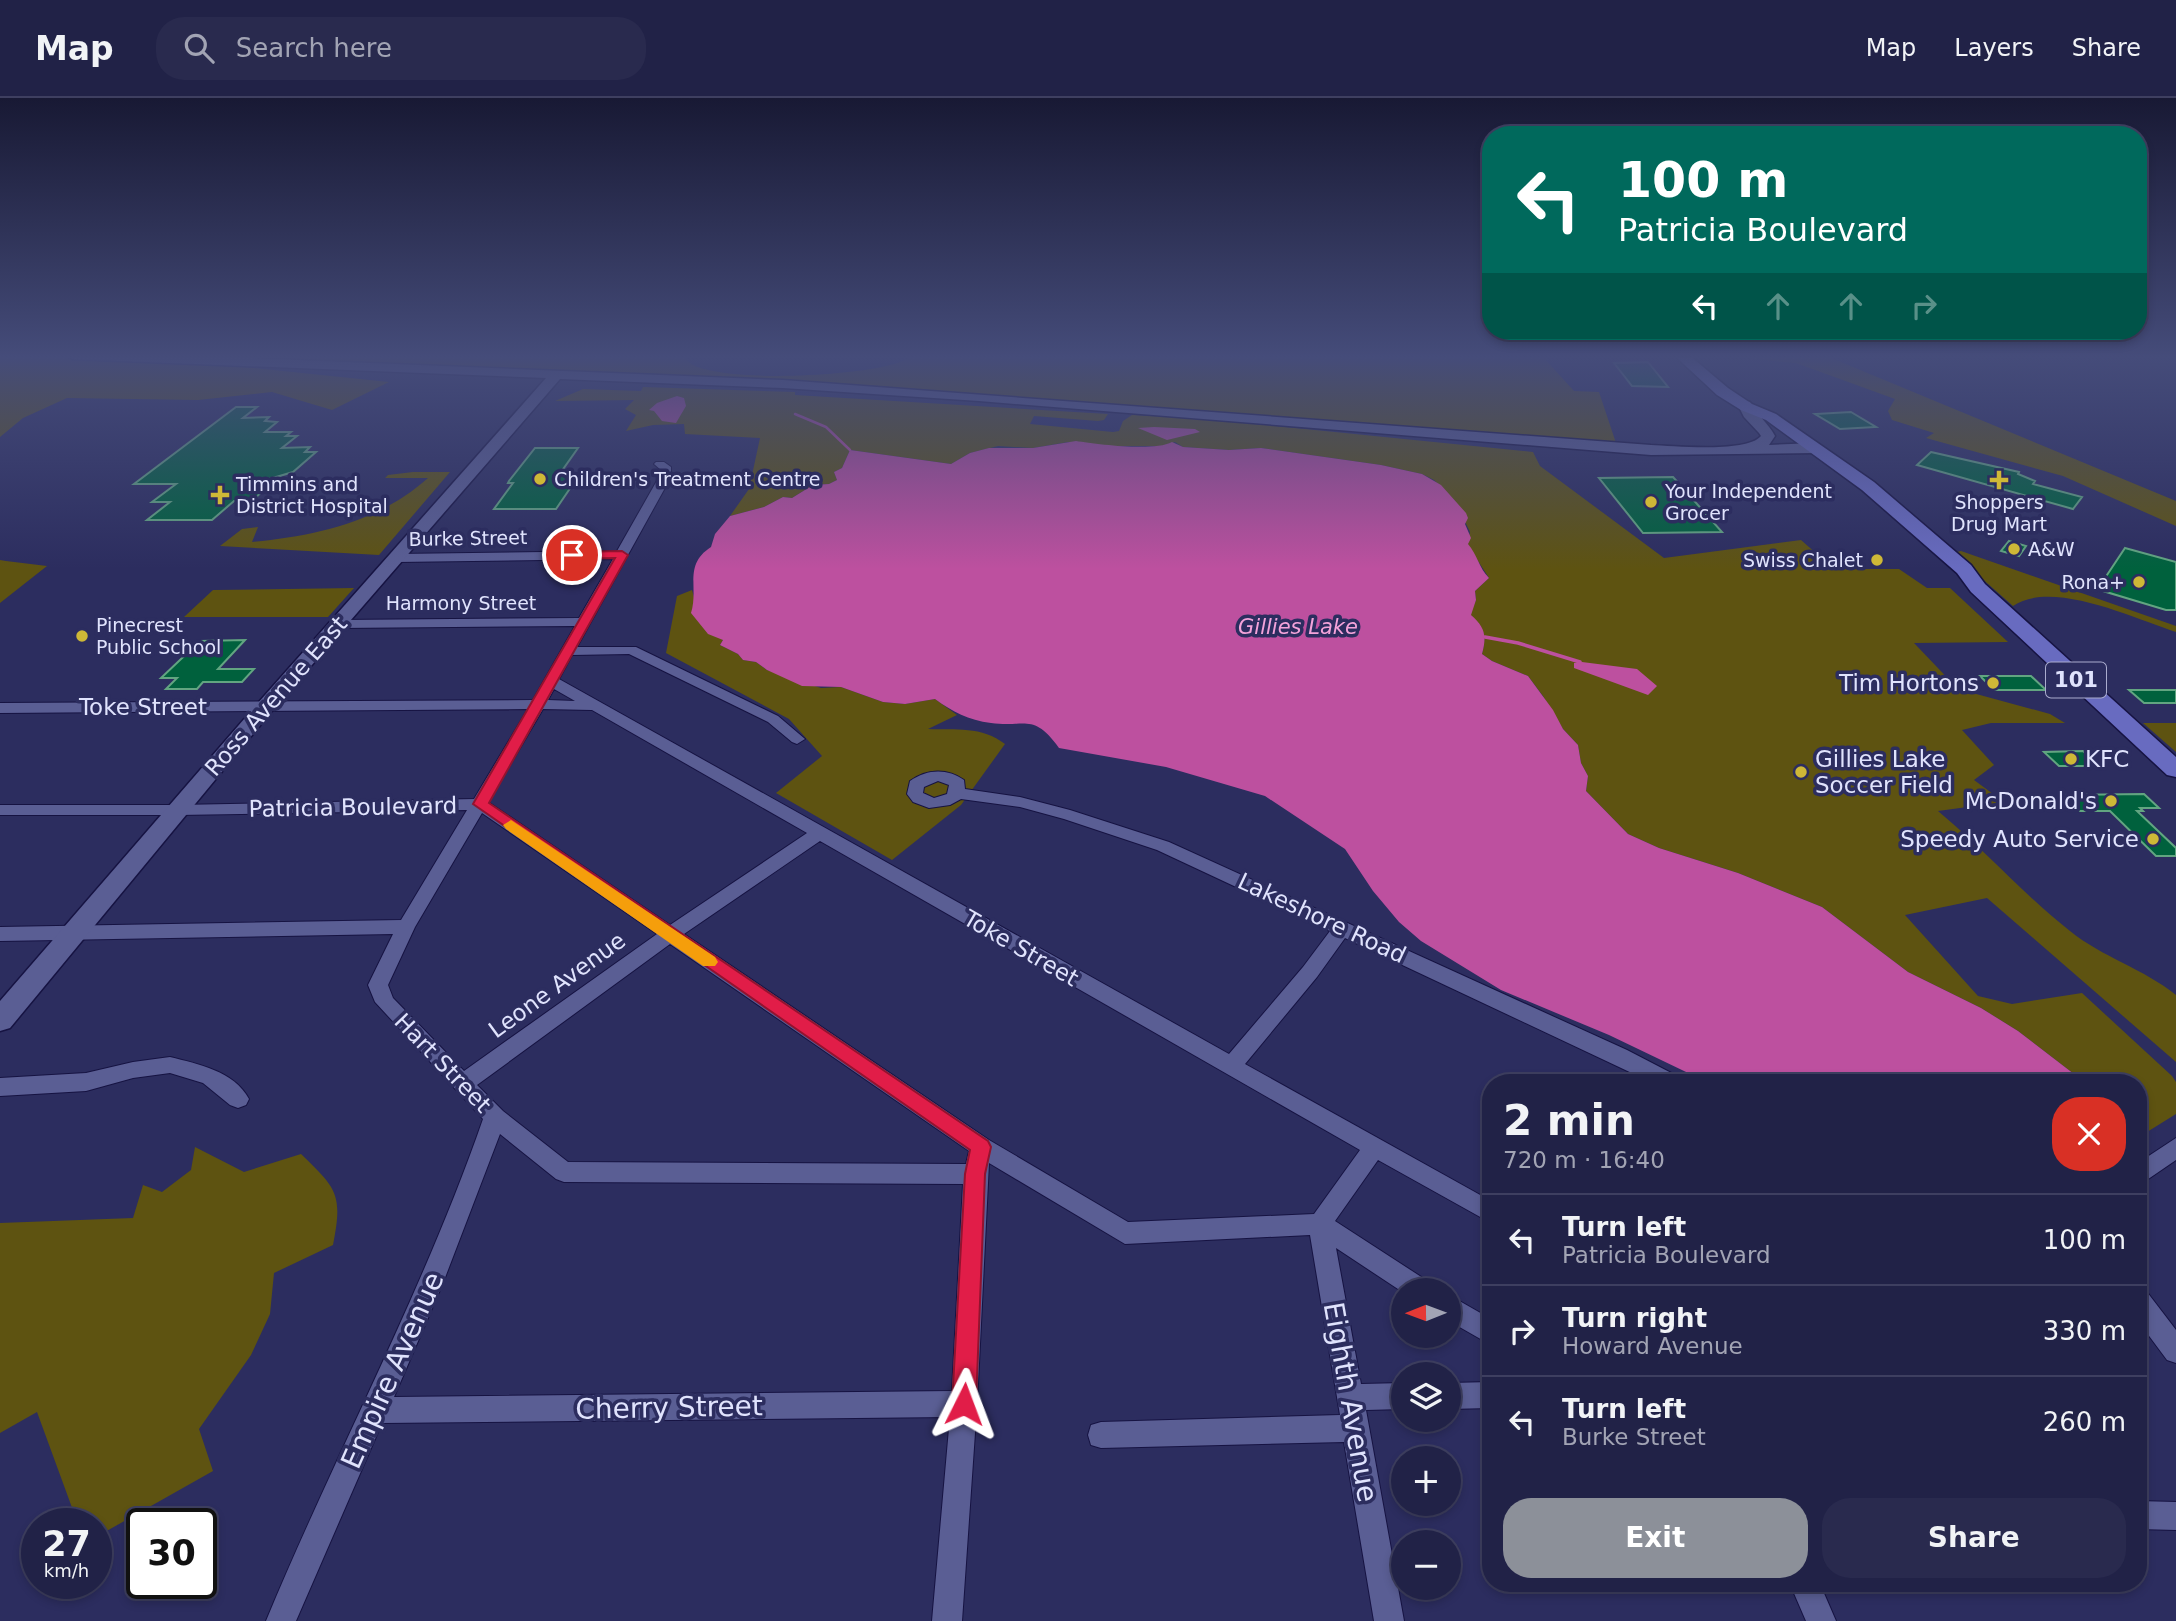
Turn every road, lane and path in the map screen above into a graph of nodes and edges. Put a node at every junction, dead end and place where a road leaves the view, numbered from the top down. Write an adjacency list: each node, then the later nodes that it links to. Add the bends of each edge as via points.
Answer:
1 (511, 426): 9 (main road, Ross Avenue East)
2 (1348, 426): 6 (main road, via 1651,450)
3 (1761, 426): 6 (main road, via 1768,436 1762,444)
4 (1770, 426): 5 (main road, 101)
5 (1809, 448): 6 (main road); 19 (main road, 101, via 1945,569 1978,589)
6 (1737, 451)
7 (660, 464): 8 (street, via 667,469 666,477)
8 (622, 555): 9 (street, Burke Street); 10 (street)
9 (397, 558): 11 (main road, Ross Avenue East)
10 (582, 622): 11 (street, Harmony Street); 12 (street)
11 (339, 624): 15 (main road, Ross Avenue East)
12 (566, 651): 13 (street); 18 (street, via 631,650 772,719)
13 (551, 681): 14 (street); 16 (street, Toke Street)
14 (538, 704): 15 (street, Toke Street); 16 (street, Toke Street); 21 (street)
15 (265, 706): 17 (street, Toke Street); 23 (main road, Ross Avenue East)
16 (599, 706): 24 (street, Toke Street)
17 (0, 708)
18 (797, 739)
19 (2176, 770)
20 (957, 793): 26 (street, Lakeshore Road, via 1020,802 1118,829)
21 (480, 804): 23 (street, Patricia Boulevard); 25 (street); 29 (street, Patricia Boulevard)
22 (0, 810): 23 (street, Patricia Boulevard)
23 (178, 810): 27 (main road, Ross Avenue East)
24 (818, 834): 29 (street, Leone Avenue); 31 (street, Toke Street)
25 (407, 927): 27 (street); 33 (street, Hart Street, via 378,985 398,1019)
26 (1343, 928): 31 (street); 32 (street, Lakeshore Road)
27 (76, 933): 28 (street); 30 (main road, Ross Avenue East)
28 (0, 934)
29 (669, 935): 33 (street, Leone Avenue); 38 (street, Patricia Boulevard)
30 (0, 1020)
31 (1232, 1065): 37 (street, Toke Street)
32 (1655, 1074)
33 (464, 1083): 36 (street, Hart Street)
34 (0, 1087): 35 (street, via 86,1082 170,1065 210,1076)
35 (238, 1099)
36 (495, 1117): 41 (street, Hart Street, via 564,1172); 54 (street, Empire Avenue, via 471,1185)
37 (1375, 1146): 42 (street, Toke Street); 43 (street)
38 (981, 1147): 41 (street); 43 (street, Patricia Boulevard, via 1125,1233)
39 (2176, 1147): 40 (street)
40 (2147, 1169)
41 (975, 1174): 53 (street)
42 (1482, 1208)
43 (1320, 1224): 44 (street); 52 (street, Eighth Avenue)
44 (1402, 1278)
45 (2147, 1312): 48 (street)
46 (1461, 1314): 47 (street)
47 (1482, 1327)
48 (2176, 1350)
49 (1482, 1395): 51 (street)
50 (1391, 1396): 52 (street)
51 (1461, 1396)
52 (1349, 1397): 55 (street, Eighth Avenue)
53 (964, 1404): 54 (street, Cherry Street); 61 (street)
54 (374, 1410): 60 (street, Empire Avenue)
55 (1356, 1428): 56 (street); 62 (street, Eighth Avenue)
56 (1101, 1435)
57 (2147, 1515): 58 (street)
58 (2176, 1516)
59 (1808, 1592): 63 (street)
60 (281, 1621)
61 (947, 1621)
62 (1389, 1621)
63 (1821, 1621)

